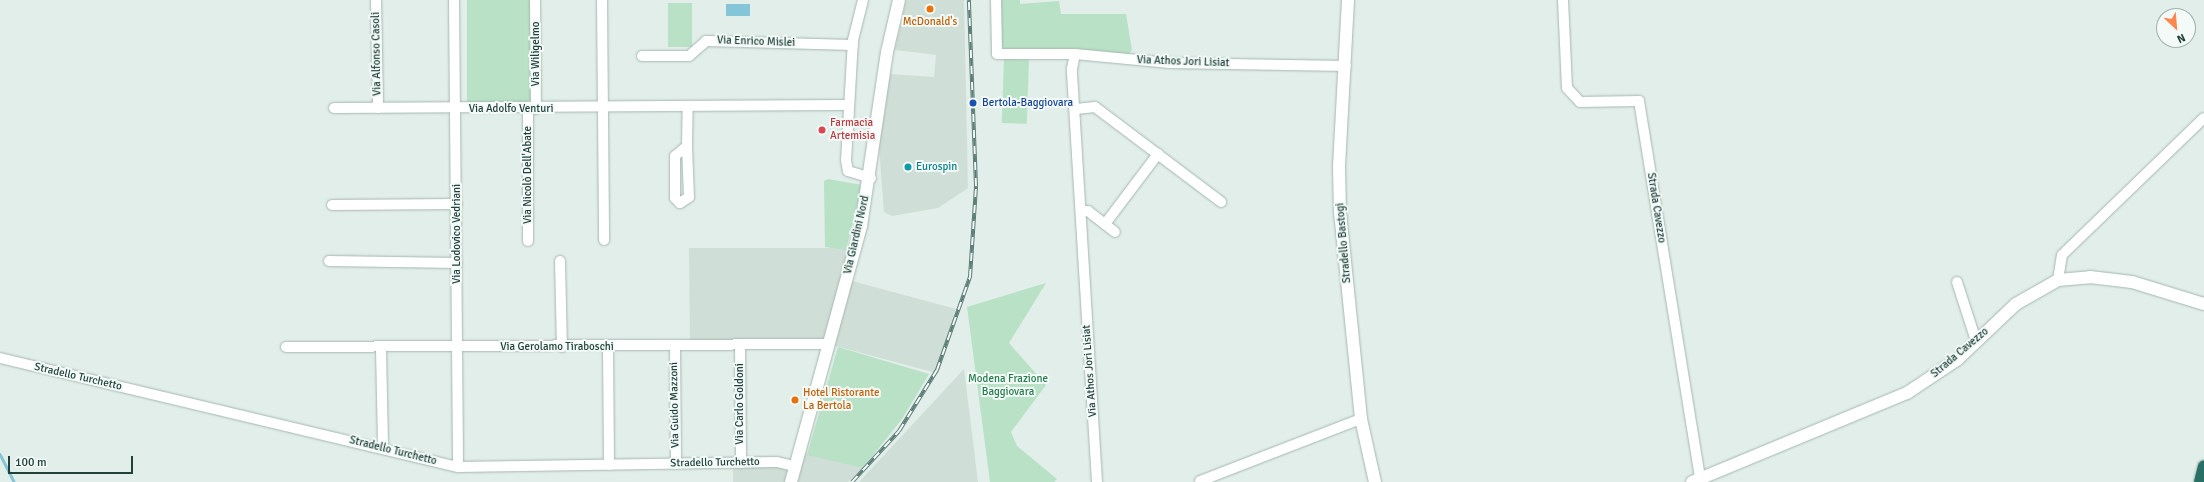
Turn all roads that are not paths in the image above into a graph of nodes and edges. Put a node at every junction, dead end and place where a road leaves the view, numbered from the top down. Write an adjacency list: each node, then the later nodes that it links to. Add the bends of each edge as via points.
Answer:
1 (376, 0): 17 (street, Via Alfonso Casoli)
2 (454, 0): 21 (street, Via Lodovico Vedriani)
3 (535, 0): 19 (street, Via Wiligelmo)
4 (602, 0): 18 (street)
5 (863, 0): 10 (street)
6 (899, 0): 25 (street, Via Giardini Nord, via 887,52)
7 (996, 0): 11 (street, via 997,54)
8 (1348, 0): 13 (street, Stradello Bastogi)
9 (1563, 0): 58 (street, Strada Cavezzo, via 1567,88 1580,102 1639,101)
10 (853, 45): 12 (street, Via Enrico Mislei, via 706,41 689,56); 14 (street)
11 (1075, 54): 13 (street, Via Athos Jori Lisiat, via 1170,63); 20 (street, Via Athos Jori Lisiat, via 1072,69)
12 (642, 56)
13 (1346, 66): 50 (street, Stradello Bastogi, via 1339,168 1340,212)
14 (849, 105): 15 (street, Via Adolfo Venturi); 25 (street, via 848,171)
15 (688, 107): 18 (street, Via Adolfo Venturi); 23 (street)
16 (334, 108): 17 (street, Via Adolfo Venturi)
17 (378, 108): 21 (street, Via Adolfo Venturi)
18 (603, 108): 19 (street, Via Adolfo Venturi); 32 (street)
19 (532, 109): 21 (street, Via Adolfo Venturi); 33 (street, Via Nicolò Dell'Abate)
20 (1076, 109): 24 (street, via 1095,107); 29 (street, Via Athos Jori Lisiat)
21 (456, 110): 27 (street, Via Lodovico Vedriani)
22 (2204, 118): 37 (street, via 2062,255)
23 (687, 146): 23 (street, via 675,156 675,198 680,203 689,197)
24 (1158, 154): 26 (street); 30 (street)
25 (871, 178): 41 (street, Via Giardini Nord, via 852,262)
26 (1221, 202)
27 (457, 204): 28 (street); 36 (street, Via Lodovico Vedriani)
28 (332, 205)
29 (1081, 211): 30 (street, via 1088,211); 61 (street, Via Athos Jori Lisiat)
30 (1105, 224): 31 (street)
31 (1115, 232)
32 (604, 240)
33 (528, 241)
34 (329, 261): 36 (street)
35 (560, 261): 46 (street)
36 (457, 263): 43 (street, Via Lodovico Vedriani)
37 (2058, 280): 39 (street, Strada Cavezzo, via 2090,277 2132,282); 40 (street, Strada Cavezzo, via 2022,300)
38 (1957, 282): 40 (street)
39 (2204, 304)
40 (1976, 341): 58 (street, Strada Cavezzo, via 1941,372 1907,393)
41 (828, 344): 42 (street, Via Gerolamo Tiraboschi); 55 (street, Via Giardini Nord)
42 (740, 345): 44 (street, Via Gerolamo Tiraboschi); 52 (street, Via Carlo Goldoni)
43 (457, 346): 46 (street, Via Gerolamo Tiraboschi); 48 (street, Via Gerolamo Tiraboschi); 57 (street, Via Lodovico Vedriani)
44 (675, 346): 47 (street, Via Gerolamo Tiraboschi); 53 (street, Via Guido Mazzoni)
45 (286, 347): 48 (street, Via Gerolamo Tiraboschi)
46 (562, 347): 47 (street, Via Gerolamo Tiraboschi)
47 (608, 347): 54 (street)
48 (380, 349): 51 (street)
49 (0, 358): 51 (street, Stradello Turchetto)
50 (1362, 419): 59 (street); 62 (street, Stradello Bastogi)
51 (383, 448): 57 (street, Stradello Turchetto)
52 (741, 463): 53 (street, Stradello Turchetto); 55 (street, Stradello Turchetto)
53 (676, 464): 54 (street, Stradello Turchetto)
54 (609, 466): 57 (street, Stradello Turchetto)
55 (794, 466): 60 (street, Via Giardini Nord)
56 (2204, 466): 63 (highway)
57 (458, 468)
58 (1696, 480)
59 (1200, 481)
60 (791, 482)
61 (1097, 482)
62 (1375, 482)
63 (2200, 482)

